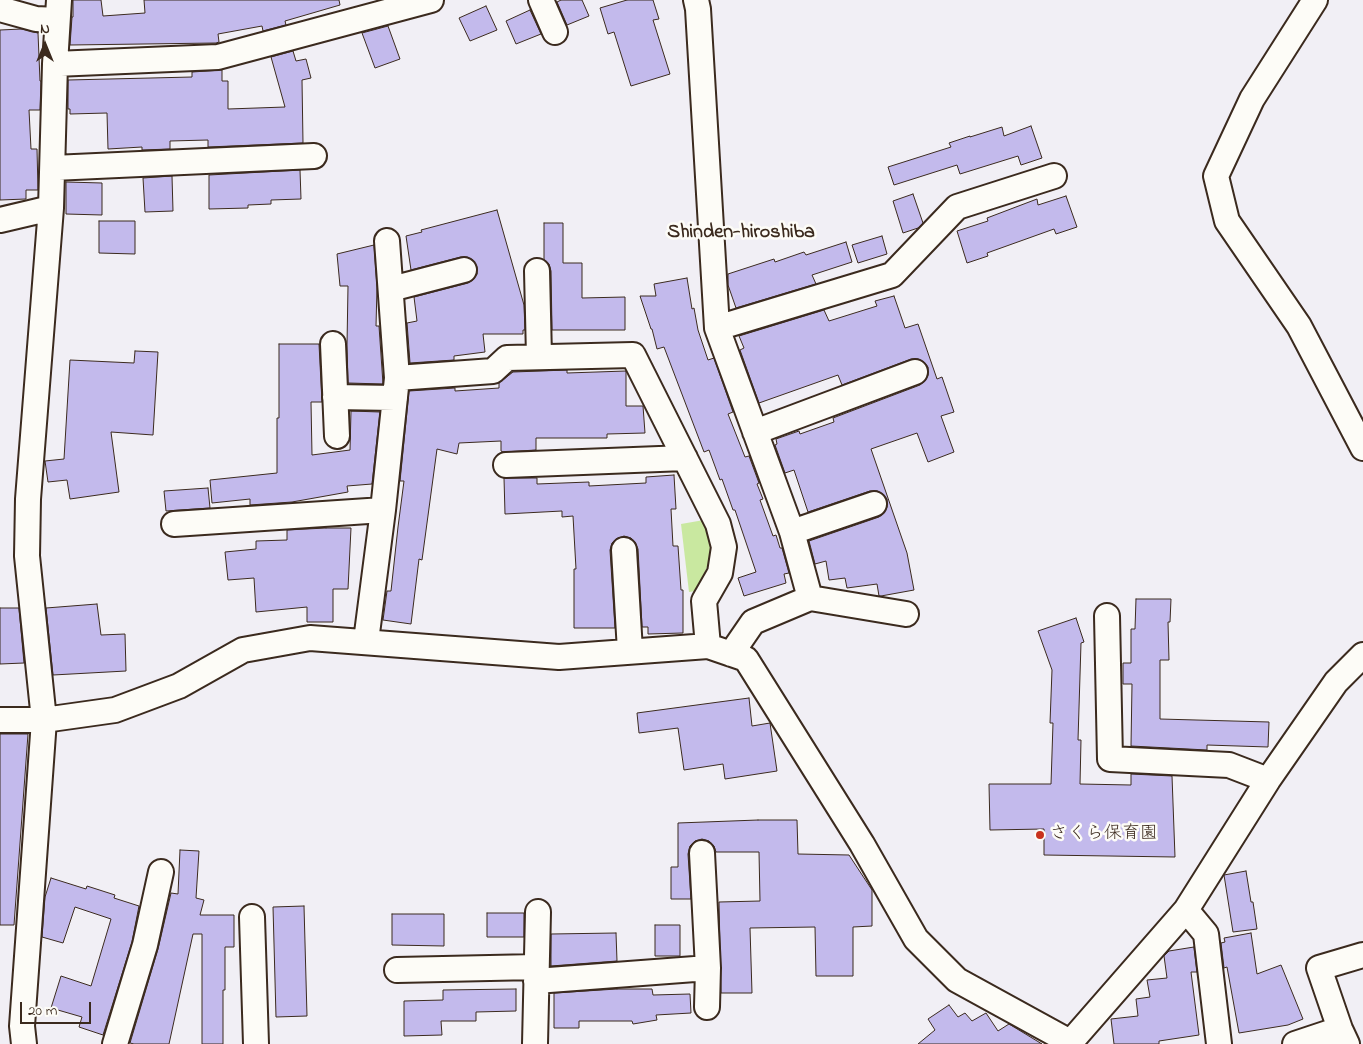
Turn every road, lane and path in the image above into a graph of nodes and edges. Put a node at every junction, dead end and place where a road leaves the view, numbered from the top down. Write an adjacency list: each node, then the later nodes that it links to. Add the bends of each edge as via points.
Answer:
1 (431, 0): 8 (street, via 218,57)
2 (541, 0): 7 (street)
3 (696, 0): 18 (street)
4 (1314, 0): 26 (street, via 1252,99 1216,176 1227,221 1299,326)
5 (0, 9): 6 (street, via 36,19)
6 (58, 10): 8 (street)
7 (555, 32)
8 (55, 64): 10 (street)
9 (314, 156): 10 (street)
10 (53, 168): 12 (street)
11 (1054, 176): 18 (street, via 957,208 892,275)
12 (52, 208): 13 (street); 43 (street, via 28,498 27,556)
13 (0, 220)
14 (387, 241): 17 (street)
15 (464, 270): 17 (street)
16 (537, 271): 20 (street)
17 (391, 289): 22 (street)
18 (717, 328): 24 (street)
19 (333, 344): 23 (street)
20 (539, 357): 22 (street, via 507,358 493,371); 27 (street, via 633,355)
21 (915, 372): 24 (street)
22 (396, 388): 23 (street); 30 (street)
23 (335, 397): 25 (street)
24 (755, 432): 32 (street)
25 (337, 436)
26 (1363, 448)
27 (685, 458): 28 (street); 38 (street, via 718,524 724,547 720,573 704,601)
28 (506, 465)
29 (874, 504): 32 (street)
30 (383, 510): 31 (street); 37 (street)
31 (174, 524)
32 (792, 532): 34 (street)
33 (624, 550): 39 (street)
34 (810, 598): 35 (street); 40 (street, via 753,622)
35 (906, 614)
36 (1107, 616): 44 (street, via 1110,759 1229,765)
37 (366, 642): 39 (street, via 559,657); 43 (street, via 310,638 243,650 179,686 115,710)
38 (708, 646): 39 (street); 40 (street)
39 (630, 651)
40 (731, 654): 56 (street, via 746,659 862,844 916,939 957,980)
41 (1363, 654): 44 (street, via 1336,682)
42 (0, 720): 43 (street)
43 (44, 720): 57 (street, via 23,1016)
44 (1268, 780): 47 (street)
45 (702, 852): 51 (street)
46 (161, 872): 58 (street, via 145,944)
47 (1186, 910): 56 (street); 61 (street, via 1206,934)
48 (538, 912): 53 (street)
49 (252, 917): 59 (street)
50 (1363, 955): 55 (street, via 1318,968)
51 (708, 968): 53 (street); 54 (street)
52 (397, 970): 53 (street)
53 (536, 974): 60 (street)
54 (707, 1007)
55 (1343, 1037): 62 (street)
56 (1070, 1043)
57 (24, 1044)
58 (115, 1044)
59 (256, 1044)
60 (535, 1044)
61 (1219, 1044)
62 (1296, 1044)

